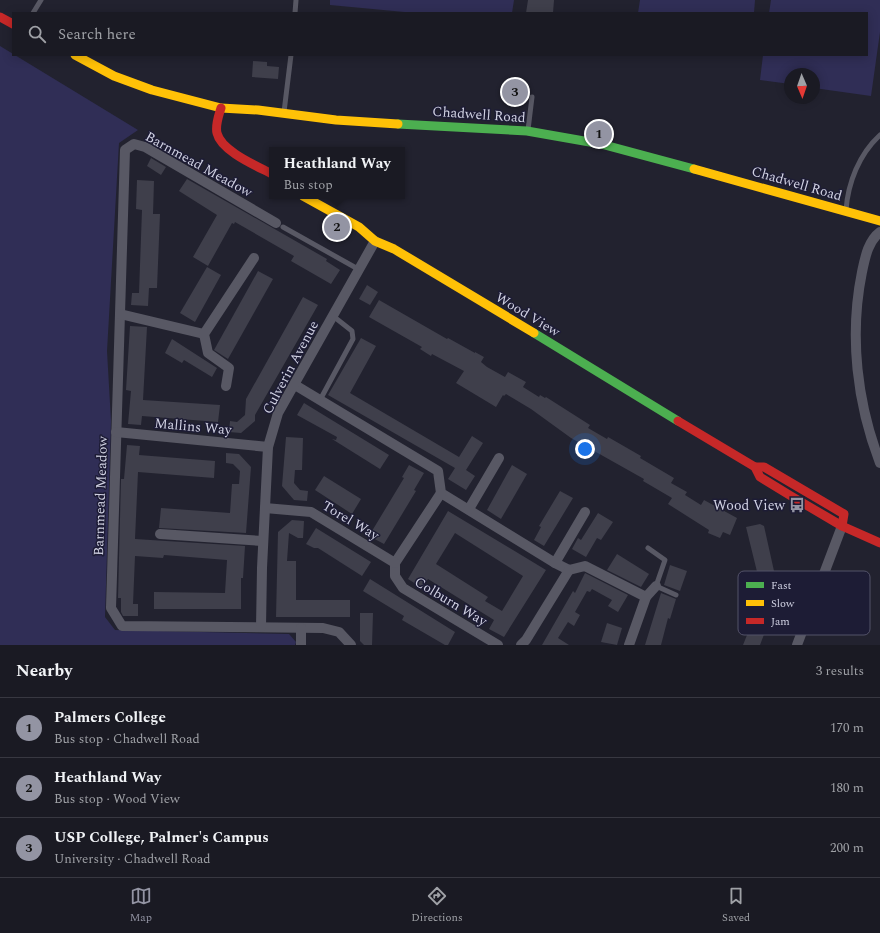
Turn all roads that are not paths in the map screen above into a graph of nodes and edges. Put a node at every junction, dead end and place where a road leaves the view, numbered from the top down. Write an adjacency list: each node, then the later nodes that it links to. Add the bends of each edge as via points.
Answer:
1 (41, 0): 3 (lane)
2 (296, 0): 4 (lane)
3 (34, 12)
4 (294, 12)
5 (0, 17): 6 (main road)
6 (12, 23)
7 (77, 56): 10 (main road, Chadwell Road, via 139,86)
8 (291, 56): 11 (lane)
9 (532, 97): 12 (lane)
10 (221, 108): 11 (main road, Chadwell Road); 14 (main road, via 217,128 220,140 230,149)
11 (284, 113): 12 (main road, Chadwell Road, via 336,120)
12 (527, 131): 16 (main road, Chadwell Road, via 601,144)
13 (880, 135): 16 (lane, via 858,165 847,196)
14 (269, 172)
15 (308, 199): 20 (main road, Wood View, via 359,227)
16 (846, 211): 17 (main road, Chadwell Road)
17 (880, 221)
18 (280, 225): 22 (lane); 23 (street, Barnmead Meadow, via 145,147 134,144 125,150)
19 (880, 232): 32 (street, via 874,236 866,256 858,293 855,343 866,421)
20 (375, 241): 22 (street, Culverin Avenue); 33 (main road, Wood View, via 394,249)
21 (254, 258): 25 (street)
22 (358, 269): 24 (street, Culverin Avenue)
23 (120, 314): 25 (street); 29 (street, Barnmead Meadow)
24 (333, 316): 26 (street, Culverin Avenue); 28 (lane, via 352,331 353,339)
25 (204, 334): 27 (street, via 208,353 229,368)
26 (295, 385): 28 (street); 30 (street, Culverin Avenue, via 278,413)
27 (226, 386)
28 (320, 400): 34 (street, via 438,471)
29 (116, 432): 30 (street, Mallins Way); 50 (street, Barnmead Meadow, via 110,608 122,626)
30 (268, 447): 35 (street, Culverin Avenue)
31 (499, 458): 36 (street)
32 (880, 463)
33 (755, 467): 38 (main road, Wood View, via 760,477); 38 (main road, via 764,467 844,514)
34 (441, 493): 36 (street); 43 (street)
35 (265, 508): 40 (street, Culverin Avenue); 43 (street, Torel Way, via 311,512)
36 (469, 509): 44 (street)
37 (585, 512): 44 (street)
38 (842, 526): 41 (main road, Wood View); 46 (street)
39 (160, 534): 40 (street)
40 (263, 541): 50 (street, Culverin Avenue)
41 (880, 543)
42 (648, 548): 47 (lane, via 665,560)
43 (395, 563): 56 (street, Colburn Way, via 394,576 403,588)
44 (555, 563): 45 (street)
45 (569, 570): 49 (street, via 585,566); 53 (street)
46 (825, 571)
47 (656, 586): 48 (lane); 49 (street)
48 (676, 595)
49 (646, 597): 57 (street)
50 (261, 627): 51 (street)
51 (301, 628): 54 (street); 55 (street, via 323,628 339,632)
52 (800, 635): 58 (street)
53 (527, 643)
54 (301, 645)
55 (351, 645)
56 (498, 645)
57 (629, 645)
58 (796, 645)

